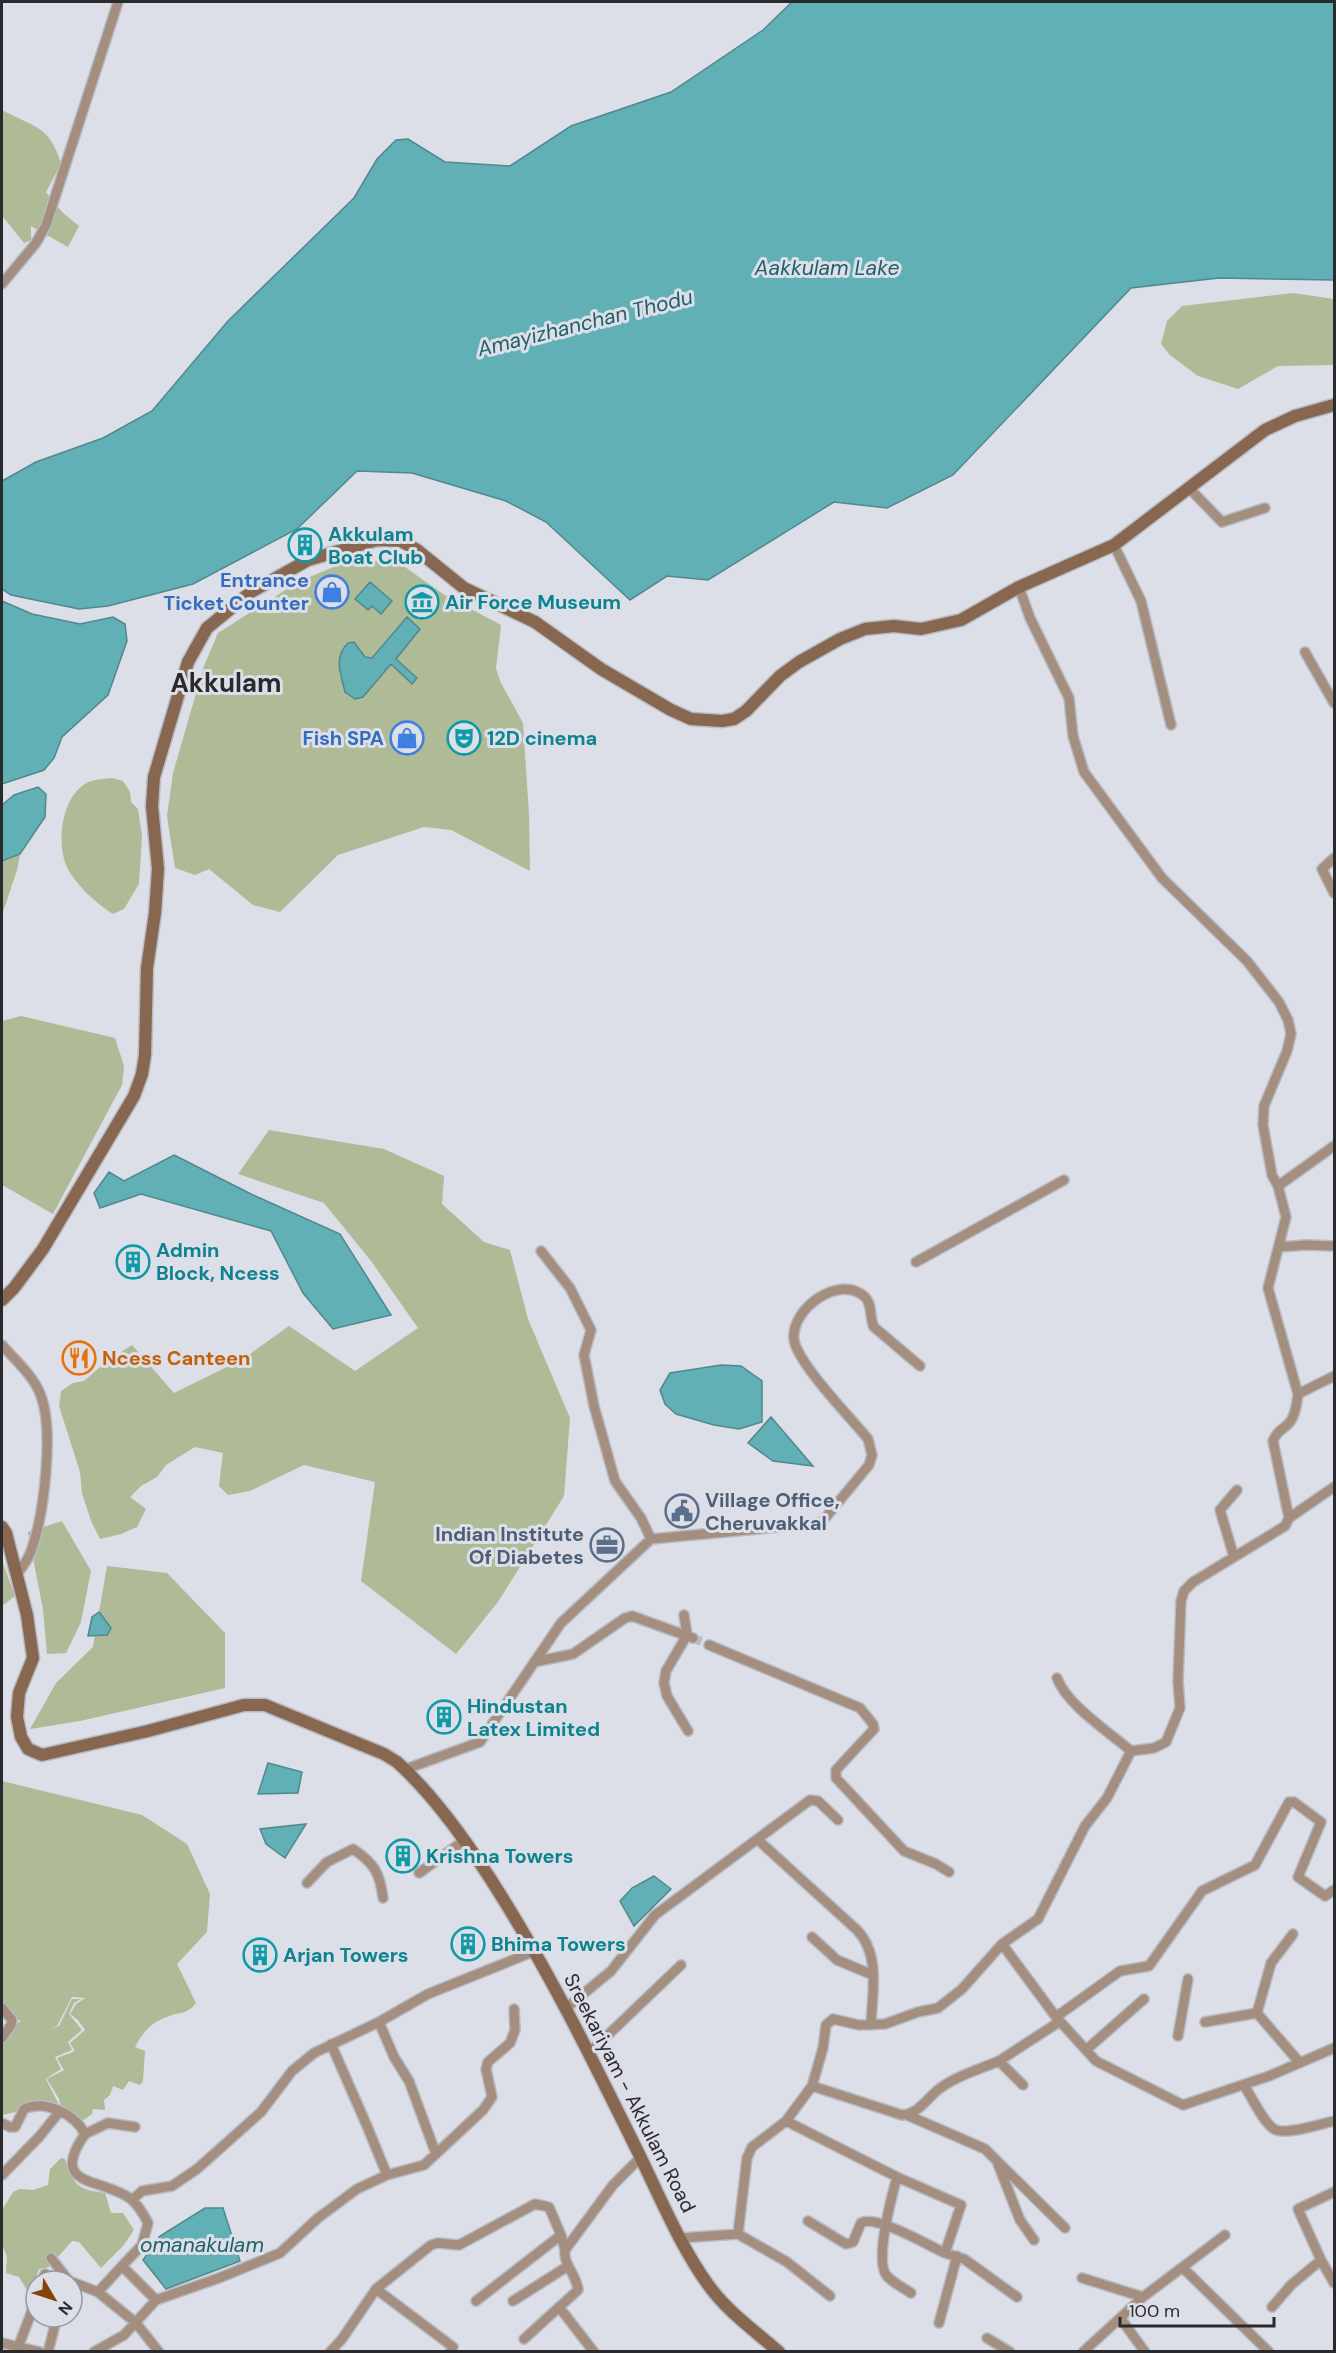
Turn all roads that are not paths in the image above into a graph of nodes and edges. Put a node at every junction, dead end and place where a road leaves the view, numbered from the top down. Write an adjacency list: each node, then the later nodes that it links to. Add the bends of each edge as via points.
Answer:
1 (118, 2): 2 (street, via 46,225)
2 (2, 285)
3 (1335, 405): 4 (main road, via 1295,416 1265,430)
4 (1189, 488): 5 (street, via 1222,522); 6 (main road)
5 (1265, 508)
6 (1114, 545): 7 (main road); 11 (street, via 1141,601)
7 (1019, 587): 16 (street, via 1069,698 1073,736 1084,772 1162,878 1247,961 1288,1020 1291,1034 1287,1051 1264,1106 1263,1125 1272,1175); 21 (main road, via 961,620 921,628 865,629 840,639 780,676 746,711 722,722 691,719 671,710 601,669 535,622 464,588 401,541 377,540 308,560 251,592 207,628 188,662 154,777 152,806 158,869 147,968 142,1074 134,1096 43,1249)
8 (1305, 652): 10 (street)
9 (1335, 686): 10 (street)
10 (1332, 699)
11 (1171, 725)
12 (1335, 858): 13 (street, via 1322,869)
13 (1335, 893)
14 (1335, 1146): 16 (street)
15 (1064, 1180): 20 (street)
16 (1278, 1186): 18 (street, via 1286,1217)
17 (1335, 1246): 18 (street)
18 (1279, 1247): 25 (street, via 1268,1288)
19 (541, 1251): 30 (street, via 570,1288 591,1330 584,1355 615,1480)
20 (916, 1262)
21 (2, 1300)
22 (2, 1345): 32 (street, via 32,1379 46,1413 47,1453 41,1506 31,1552)
23 (920, 1366): 30 (street, via 874,1327 869,1302 864,1297 849,1289 826,1293 799,1320 794,1340 802,1359 868,1439 872,1455 869,1465 821,1523)
24 (1335, 1376): 25 (street)
25 (1298, 1394): 28 (street, via 1291,1422 1278,1431 1273,1441)
26 (1237, 1490): 31 (street, via 1220,1510)
27 (1332, 1492): 28 (street)
28 (1289, 1518): 31 (street, via 1285,1526)
29 (2, 1527): 32 (main road, Sreekariyam - Akkulam Road)
30 (651, 1539): 36 (street, via 561,1623)
31 (1234, 1557): 39 (street, via 1184,1591 1179,1611 1178,1718 1166,1742)
32 (17, 1575): 40 (main road, Sreekariyam - Akkulam Road, via 33,1658 20,1692 17,1717 27,1749 42,1755 243,1705 265,1705 384,1754)
33 (684, 1615): 34 (street)
34 (690, 1636): 36 (street, via 632,1616 573,1654); 38 (street, via 666,1671 664,1683 667,1696)
35 (708, 1645): 44 (street, via 860,1708 874,1729 836,1770 836,1778 904,1851)
36 (534, 1662): 40 (street, via 480,1742)
37 (1057, 1678): 39 (street, via 1076,1706)
38 (688, 1731)
39 (1131, 1751): 51 (street, via 1107,1798 1085,1826 1038,1919)
40 (406, 1770): 43 (main road, Sreekariyam - Akkulam Road)
41 (838, 1820): 42 (street, via 813,1799)
42 (757, 1839): 54 (street, via 863,1937 871,1951); 58 (street, via 655,1915 611,1971)
43 (465, 1840): 45 (street); 52 (main road, Sreekariyam - Akkulam Road)
44 (949, 1872)
45 (419, 1873)
46 (308, 1883): 48 (street, via 327,1862 353,1849 380,1876)
47 (1335, 1890): 61 (street, via 1325,1896 1298,1876 1321,1822 1289,1802 1255,1864 1202,1891 1149,1966 1120,1971)
48 (383, 1898)
49 (1293, 1934): 60 (street, via 1271,1963)
50 (812, 1937): 54 (street, via 837,1960)
51 (1002, 1944): 61 (street); 64 (street, via 962,1989 938,2008)
52 (535, 1951): 58 (main road, Sreekariyam - Akkulam Road); 62 (street, via 428,1994)
53 (681, 1965): 70 (street)
54 (873, 1975): 64 (street)
55 (1188, 1978): 65 (street)
56 (1144, 1999): 69 (street)
57 (2, 2008): 66 (street, via 12,2020)
58 (566, 2008): 70 (main road, Sreekariyam - Akkulam Road)
59 (514, 2009): 83 (street, via 510,2043 488,2062 486,2069 492,2097)
60 (1257, 2013): 63 (street); 72 (street)
61 (1058, 2019): 69 (street); 71 (street)
62 (379, 2022): 67 (street); 83 (street, via 413,2089)
63 (1205, 2022)
64 (871, 2025): 75 (street, via 833,2019 826,2025)
65 (1178, 2036)
66 (2, 2038)
67 (331, 2044): 87 (street); 90 (street, via 292,2071 261,2112 197,2169 172,2186 142,2191)
68 (1335, 2048): 72 (street)
69 (1086, 2050): 74 (street, via 1096,2061 1183,2105)
70 (588, 2054): 84 (main road, Sreekariyam - Akkulam Road)
71 (999, 2061): 73 (street); 77 (street, via 951,2081)
72 (1300, 2063): 74 (street)
73 (1023, 2085)
74 (1244, 2085): 79 (street, via 1275,2130)
75 (812, 2086): 77 (street); 78 (street)
76 (60, 2111): 80 (street, via 30,2106 20,2114 15,2127); 82 (street); 86 (street)
77 (907, 2115): 85 (street, via 980,2146)
78 (786, 2121): 88 (street); 94 (street, via 752,2147 747,2158)
79 (1335, 2121)
80 (2, 2123)
81 (135, 2127): 82 (street, via 108,2123)
82 (85, 2134): 90 (street, via 71,2156 74,2169 86,2180)
83 (436, 2154): 87 (street, via 424,2165)
84 (639, 2158): 97 (main road, Sreekariyam - Akkulam Road); 99 (street)
85 (997, 2161): 93 (street); 98 (street, via 1020,2220)
86 (2, 2175)
87 (387, 2175): 117 (street, via 342,2199 280,2253)
88 (897, 2177): 92 (street); 100 (street, via 961,2205)
89 (1335, 2192): 103 (street, via 1298,2209)
90 (132, 2200): 104 (street, via 148,2223 142,2245)
91 (807, 2221): 92 (street, via 846,2244 853,2242 861,2223)
92 (885, 2225): 100 (street); 113 (street, via 885,2272)
93 (1065, 2228)
94 (738, 2234): 97 (street); 114 (street, via 787,2262)
95 (561, 2235): 99 (street); 111 (street, via 549,2206 534,2204 459,2245 431,2245); 118 (street)
96 (1225, 2235): 106 (street)
97 (681, 2238): 138 (main road, Sreekariyam - Akkulam Road, via 709,2286)
98 (1035, 2240)
99 (565, 2250): 105 (street)
100 (945, 2253): 101 (street)
101 (957, 2256): 115 (street); 124 (street)
102 (51, 2258): 107 (street)
103 (1321, 2260): 109 (street); 121 (street, via 1291,2284)
104 (122, 2266): 112 (street); 117 (street)
105 (568, 2266): 119 (street); 120 (street, via 578,2289)
106 (1183, 2268): 116 (street); 142 (street)
107 (60, 2269)
108 (1082, 2278): 116 (street)
109 (1335, 2283)
110 (84, 2287): 112 (street)
111 (376, 2289): 135 (street); 136 (street, via 453,2347)
112 (98, 2292): 123 (street)
113 (911, 2293)
114 (830, 2296)
115 (1017, 2297)
116 (1143, 2297): 122 (street)
117 (156, 2300): 123 (street)
118 (476, 2301)
119 (513, 2301)
120 (559, 2307): 128 (street); 137 (street)
121 (1272, 2307)
122 (1121, 2319): 140 (street); 141 (street)
123 (136, 2323): 133 (street, via 124,2335); 134 (street)
124 (939, 2323)
125 (26, 2329): 130 (street)
126 (54, 2329): 132 (street)
127 (987, 2338): 139 (street)
128 (524, 2339)
129 (2, 2343): 130 (street)
130 (19, 2346): 131 (street)
131 (40, 2352)
132 (48, 2352)
133 (94, 2352)
134 (159, 2352)
135 (330, 2352)
136 (450, 2352)
137 (594, 2352)
138 (779, 2352)
139 (1010, 2352)
140 (1083, 2352)
141 (1145, 2352)
142 (1269, 2352)

